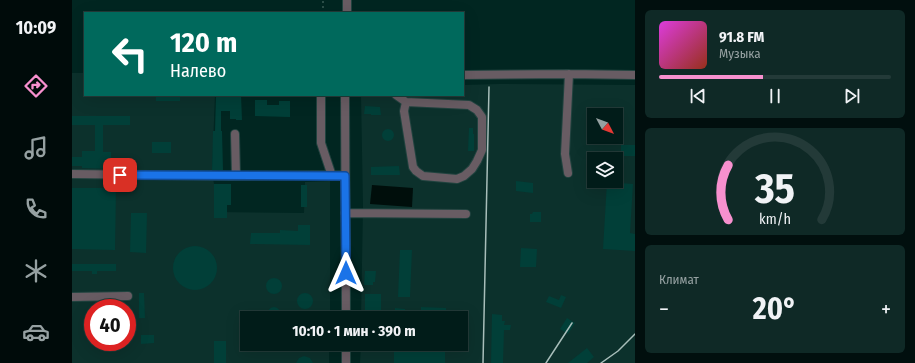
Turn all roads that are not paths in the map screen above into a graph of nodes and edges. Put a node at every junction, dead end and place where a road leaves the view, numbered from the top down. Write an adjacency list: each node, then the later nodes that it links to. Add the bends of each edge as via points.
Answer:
1 (347, 0): 2 (street)
2 (347, 12)
3 (569, 74): 4 (street); 5 (street); 12 (street, via 565,154)
4 (464, 75)
5 (635, 75)
6 (321, 96): 14 (street, via 321,143)
7 (345, 96): 15 (street)
8 (397, 96): 9 (street)
9 (406, 102): 9 (street, via 404,111 416,172 423,176 456,179 472,169 482,150 482,117 477,110 469,105)
10 (235, 134): 13 (street)
11 (72, 174): 13 (street)
12 (568, 174)
13 (236, 176): 14 (street)
14 (332, 176): 15 (street)
15 (345, 176): 16 (street)
16 (345, 213): 17 (street); 20 (street)
17 (466, 214)
18 (128, 296): 19 (street)
19 (72, 297)
20 (346, 311)
21 (346, 351): 22 (street)
22 (346, 363)

